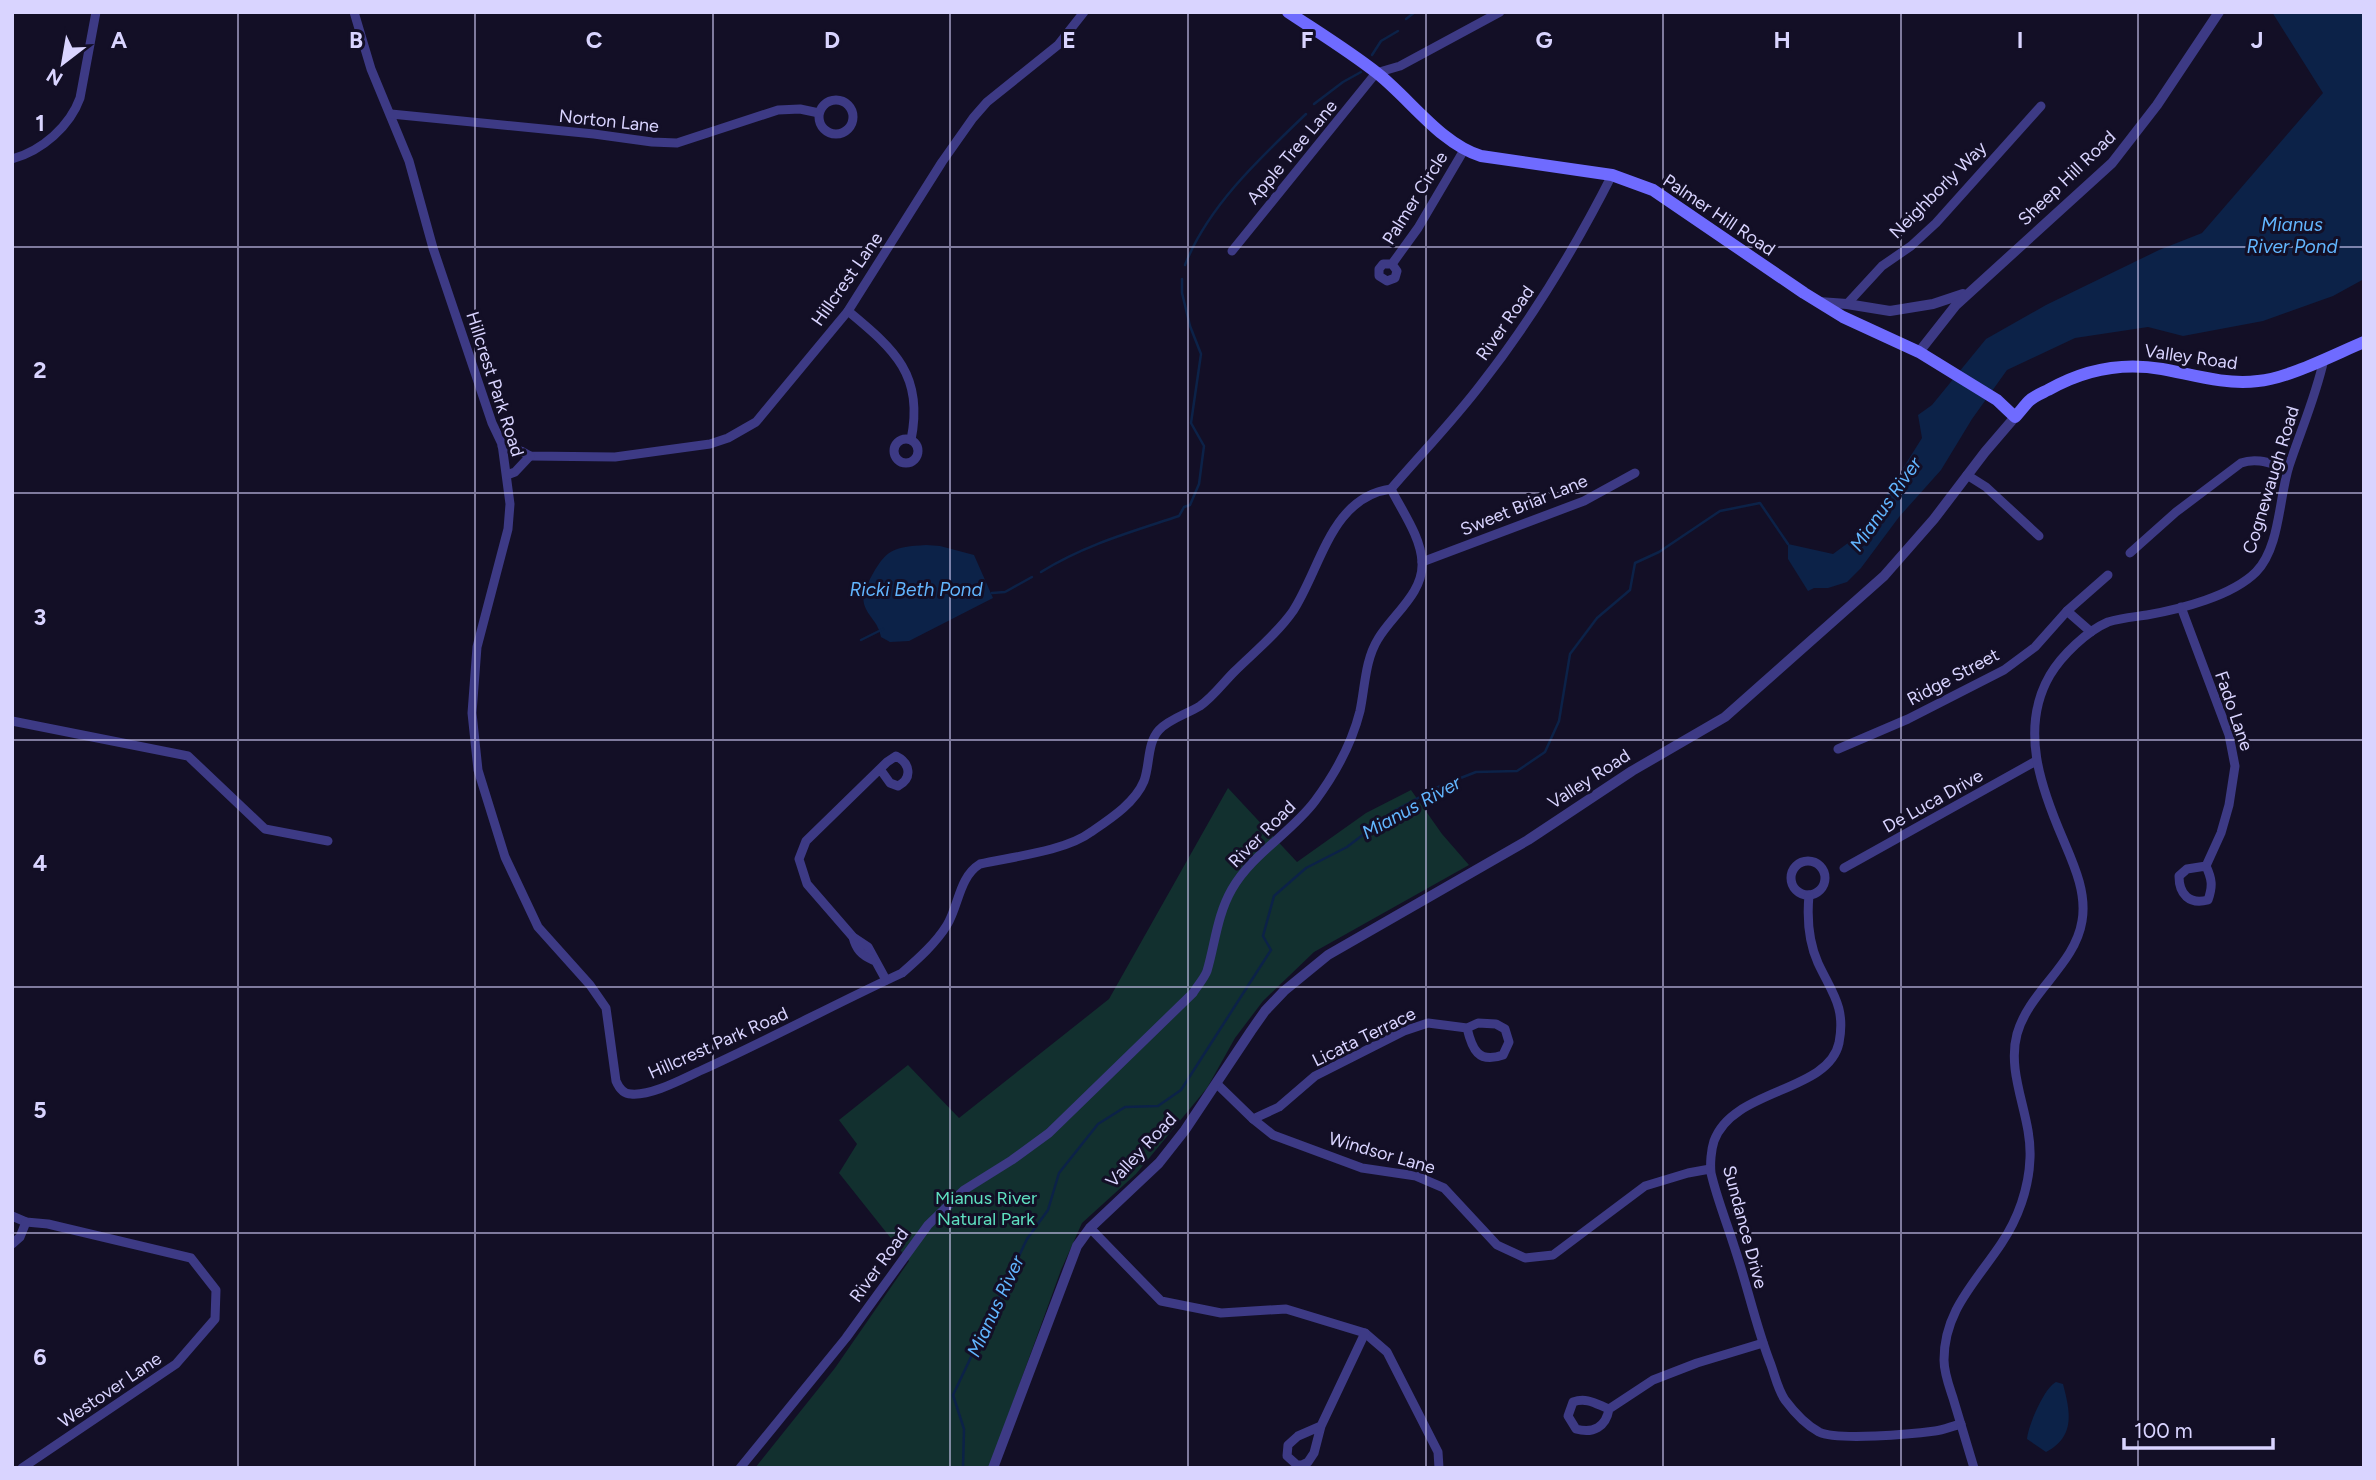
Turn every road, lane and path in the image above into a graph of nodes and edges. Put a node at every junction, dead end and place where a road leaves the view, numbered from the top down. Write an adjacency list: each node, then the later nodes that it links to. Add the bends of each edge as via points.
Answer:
1 (96, 12): 12 (street, via 75,111 47,141)
2 (354, 12): 10 (street, Hillcrest Park Road)
3 (1084, 12): 19 (street, Hillcrest Lane, via 1058,45 973,118)
4 (1288, 12): 7 (main road, Palmer Hill Road)
5 (1500, 12): 7 (street, via 1400,66)
6 (2219, 12): 16 (street, Sheep Hill Road, via 2112,163)
7 (1376, 73): 11 (main road, Palmer Hill Road); 14 (street, Apple Tree Lane)
8 (2041, 106): 18 (street, Neighborly Way, via 1936,223 1882,266)
9 (819, 113): 10 (street, Norton Lane, via 778,110 677,143)
10 (391, 114): 25 (street, Hillcrest Park Road)
11 (1464, 149): 13 (main road, Palmer Hill Road, via 1481,156); 15 (street, Palmer Circle)
12 (12, 159)
13 (1612, 175): 17 (main road, Palmer Hill Road, via 1653,190); 31 (street, River Road, via 1521,329 1481,385)
14 (1232, 251)
15 (1392, 264)
16 (1972, 291): 18 (street, via 1890,311); 21 (street, Sheep Hill Road)
17 (1819, 302): 18 (street); 21 (main road, Palmer Hill Road)
18 (1847, 303)
19 (848, 311): 24 (street, via 901,362 915,394); 26 (street, Hillcrest Lane, via 756,422 728,438 615,457)
20 (2364, 342): 22 (main road, Valley Road)
21 (1919, 352): 23 (main road, Palmer Hill Road, via 1997,400)
22 (2325, 359): 23 (main road, Valley Road, via 2273,379 2239,383 2132,366 2104,369 2063,381 2031,399); 27 (street, Cognewaugh Road)
23 (2015, 417): 30 (street, Valley Road)
24 (911, 440)
25 (502, 446): 26 (street, Hillcrest Lane); 29 (street, Hillcrest Park Road)
26 (530, 456): 29 (street)
27 (2288, 468): 33 (street, via 2260,460 2241,463); 36 (street, Cognewaugh Road, via 2274,536 2258,570 2223,593)
28 (1635, 473): 34 (street, Sweet Briar Lane, via 1584,501)
29 (507, 475): 47 (street, Hillcrest Park Road, via 508,529 477,647 472,713 478,770 505,857 538,927 606,1008 618,1086 633,1095 660,1088)
30 (1967, 475): 32 (street); 49 (street, Valley Road, via 1884,576 1725,718 1632,771 1528,840 1328,955 1265,1012)
31 (1391, 489): 34 (street, via 1417,541); 47 (street, Hillcrest Park Road, via 1363,498 1341,520 1292,612 1278,628 1201,705 1161,728 1152,743 1144,781 1132,798 1076,842 980,864 969,871 940,935 902,973)
32 (2039, 536)
33 (2130, 553)
34 (1422, 562): 62 (street, River Road, via 1412,593 1371,653 1355,726 1332,776 1300,820 1244,871 1231,890 1206,973 1193,993 1049,1133 964,1189 934,1219 846,1338)
35 (2108, 575): 37 (street, Ridge Street)
36 (2181, 607): 38 (street, Cognewaugh Road, via 2118,619); 44 (street, Fado Lane, via 2229,735 2235,766 2230,805)
37 (2067, 611): 38 (street); 40 (street, Ridge Street, via 2035,647 2004,670)
38 (2091, 632): 41 (street, Cognewaugh Road, via 2059,663 2041,694 2035,727)
39 (12, 721): 43 (street, via 188,756 265,829)
40 (1838, 749)
41 (2036, 761): 45 (street, De Luca Drive); 59 (street, Cognewaugh Road, via 2085,905 2079,937 2024,1015 2013,1051 2030,1157 2022,1200 1945,1335 1944,1370)
42 (880, 769): 47 (street, via 806,841 799,859 807,884 853,937 868,947)
43 (328, 841)
44 (2206, 866): 44 (street, Fado Lane, via 2212,878 2207,900 2187,899 2179,888 2179,876 2187,869)
45 (1844, 868)
46 (1810, 895): 51 (street, Sundance Drive, via 1812,945 1839,1002 1838,1048 1808,1079 1761,1098 1730,1119 1714,1142)
47 (887, 980)
48 (1467, 1028): 48 (street, Licata Terrace, via 1478,1023 1506,1029 1509,1042 1503,1055 1491,1059 1479,1055 1471,1046); 50 (street, Licata Terrace, via 1428,1023 1404,1031 1315,1076 1279,1107)
49 (1217, 1084): 50 (street); 54 (street, Valley Road, via 1159,1163)
50 (1253, 1119): 51 (street, Windsor Lane, via 1273,1135 1362,1168 1416,1176 1444,1188 1497,1245 1525,1258 1552,1255 1645,1186)
51 (1710, 1169): 57 (street, Sundance Drive)
52 (12, 1216): 53 (street, Westover Lane)
53 (26, 1222): 55 (street); 61 (street, Westover Lane, via 191,1258 216,1290 215,1319 176,1364)
54 (1090, 1228): 56 (street, via 1161,1301 1221,1313 1286,1309); 63 (street, Valley Road, via 1077,1246)
55 (12, 1244)
56 (1365, 1333): 60 (street); 64 (street, via 1387,1352 1438,1452)
57 (1763, 1343): 58 (street, via 1653,1380); 59 (street, Sundance Drive, via 1783,1398 1823,1434 1893,1435)
58 (1609, 1409): 58 (street, via 1607,1418 1594,1430 1576,1429 1568,1416 1573,1402 1579,1400)
59 (1961, 1424): 65 (street, Cognewaugh Road)
60 (1321, 1426): 60 (street, via 1308,1462 1292,1462 1287,1445)
61 (22, 1468)
62 (740, 1468)
63 (993, 1468)
64 (1439, 1468)
65 (1974, 1468)

